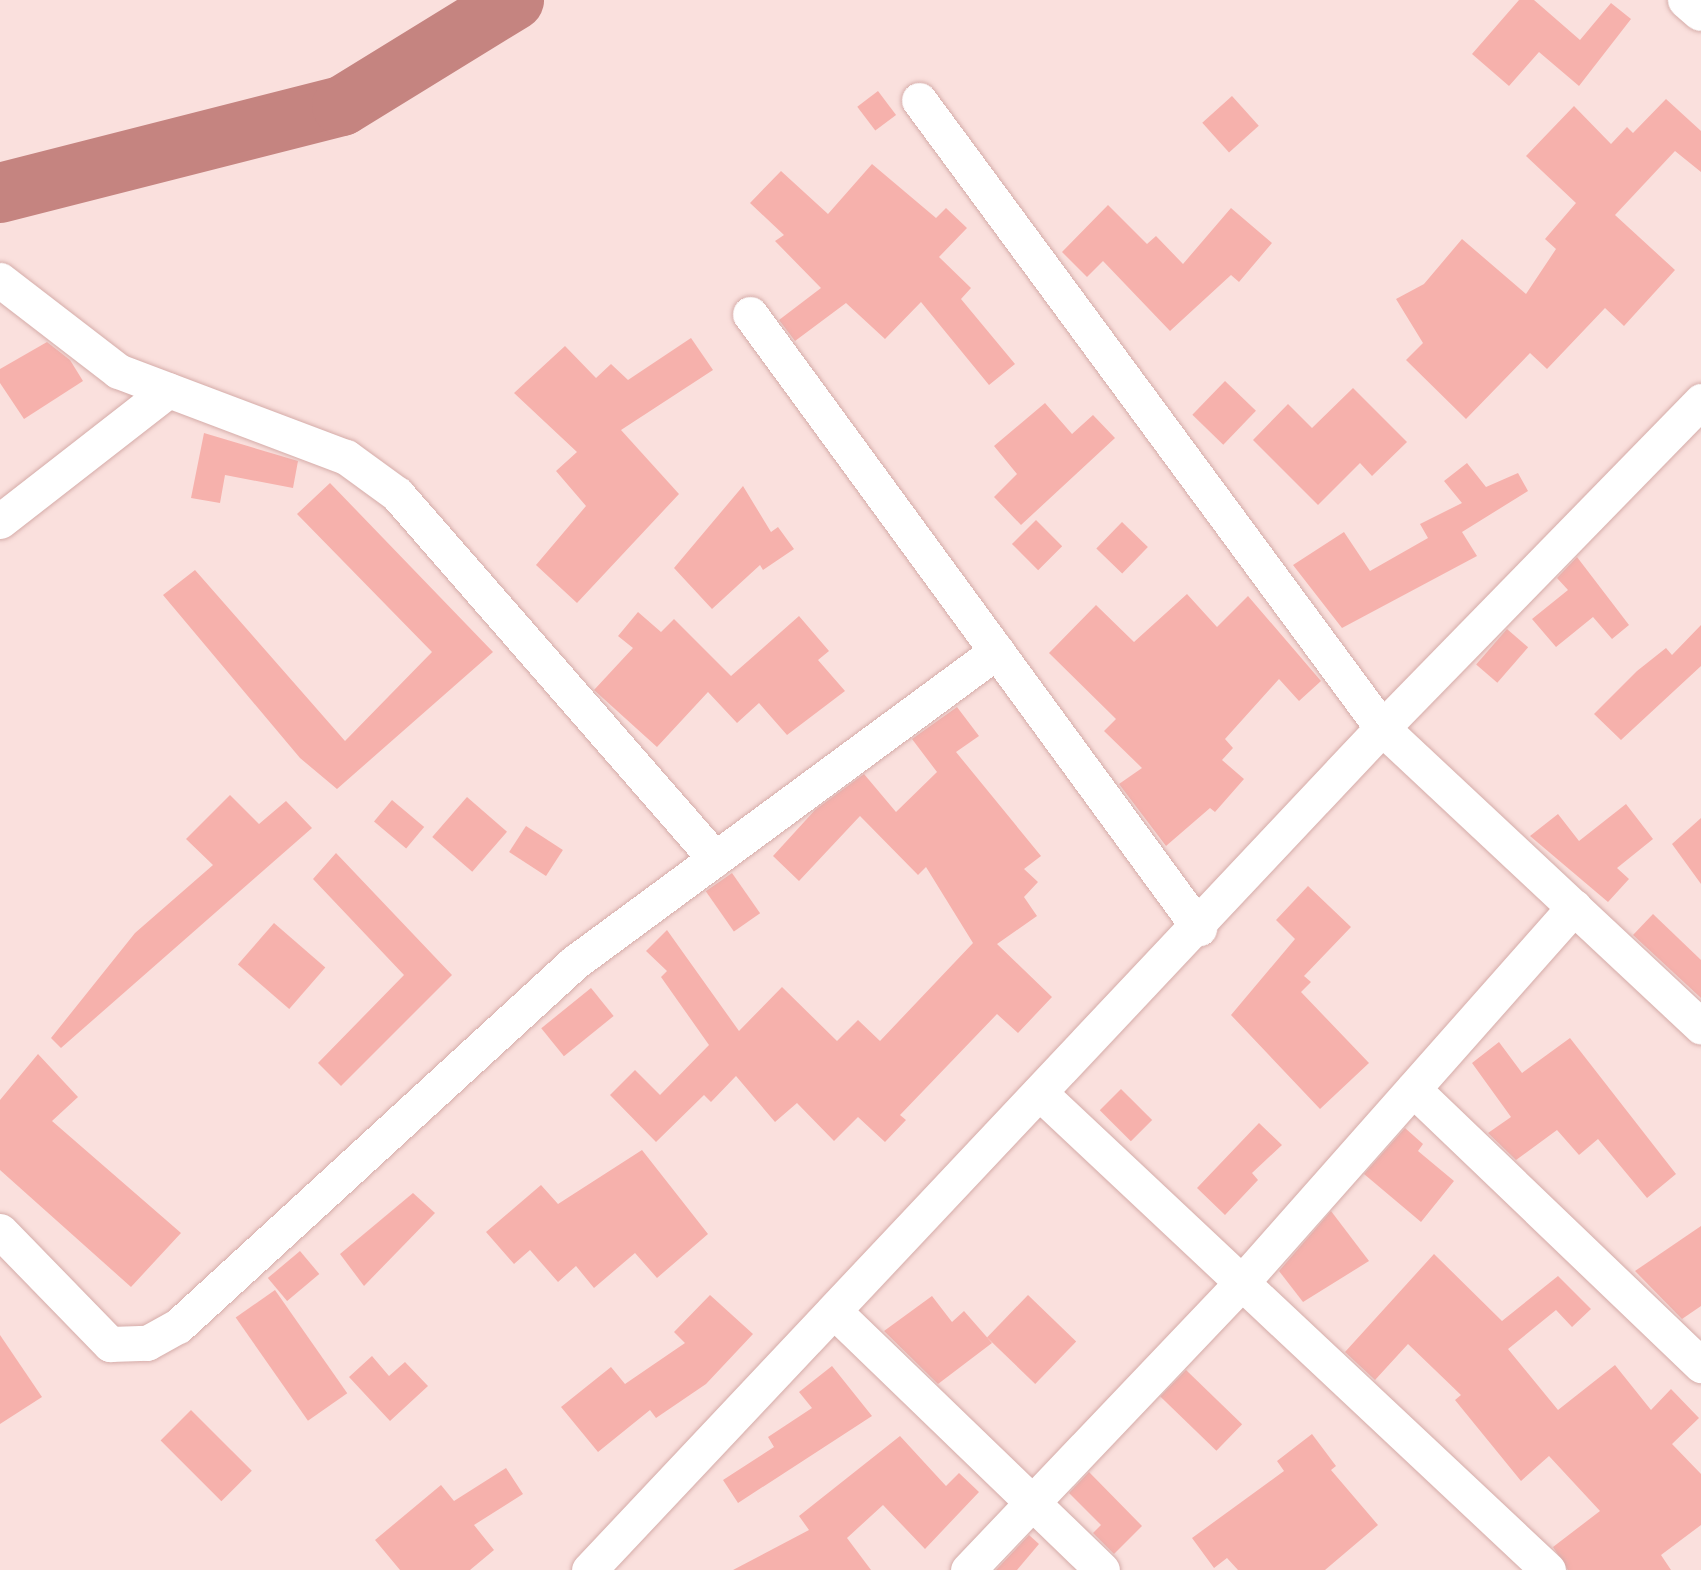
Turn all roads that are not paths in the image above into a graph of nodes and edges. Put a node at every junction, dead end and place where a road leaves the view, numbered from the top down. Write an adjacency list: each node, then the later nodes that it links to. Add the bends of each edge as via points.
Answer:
1 (1687, 0): 2 (main road)
2 (1701, 12)
3 (919, 100): 10 (street)
4 (0, 280): 6 (street, via 118,371)
5 (750, 314): 9 (street)
6 (168, 390): 8 (street); 11 (street, via 346,457 397,494)
7 (1701, 401): 10 (street)
8 (0, 522)
9 (997, 650): 11 (street); 13 (street)
10 (1382, 728): 12 (street); 13 (street)
11 (715, 859): 17 (street, via 575,962 178,1326 147,1343 110,1344)
12 (1574, 907): 14 (street); 15 (street)
13 (1199, 928): 16 (street)
14 (1701, 1026)
15 (1413, 1089): 18 (street); 20 (street)
16 (1042, 1095): 18 (street); 19 (street)
17 (0, 1231)
18 (1242, 1282): 21 (street); 25 (street)
19 (835, 1312): 21 (street); 22 (street)
20 (1701, 1365)
21 (1031, 1504): 23 (street); 24 (street)
22 (589, 1570)
23 (968, 1570)
24 (1102, 1570)
25 (1548, 1570)

